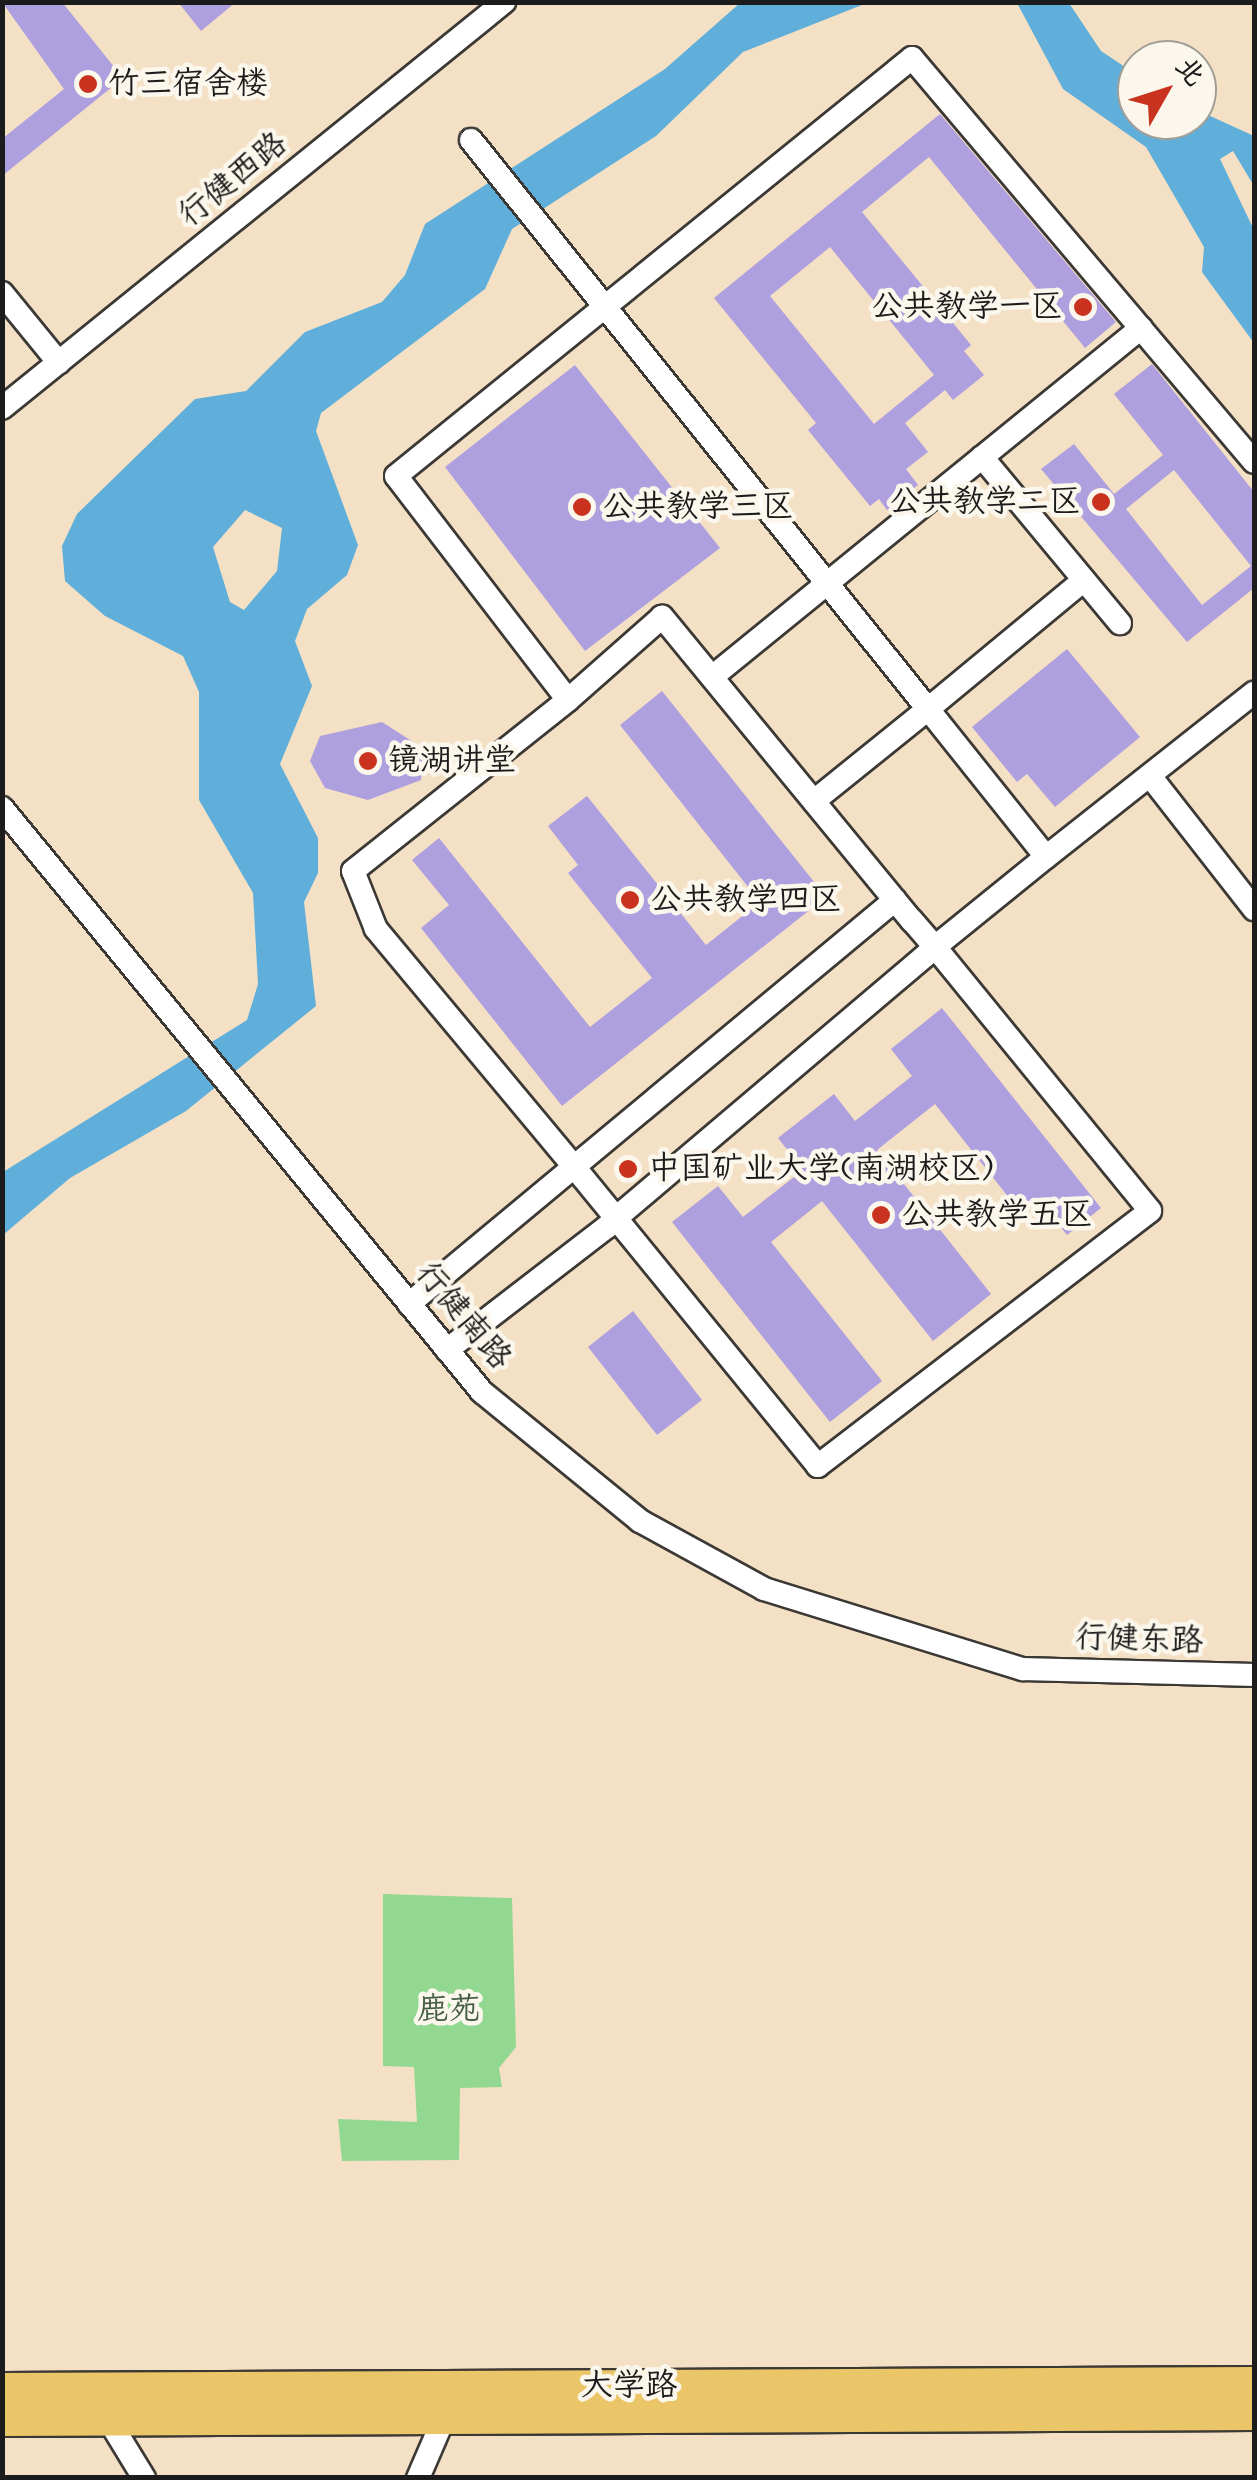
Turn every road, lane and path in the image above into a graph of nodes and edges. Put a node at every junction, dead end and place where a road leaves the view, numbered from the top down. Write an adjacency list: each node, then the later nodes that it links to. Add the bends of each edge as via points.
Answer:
1 (504, 2): 6 (street, 行健西路)
2 (471, 140): 4 (street)
3 (2, 293): 6 (street)
4 (605, 308): 5 (street, via 912,58); 11 (street); 15 (street, via 396,476)
5 (1141, 328): 8 (street); 9 (street)
6 (59, 362): 7 (street, 行健西路)
7 (2, 408)
8 (982, 457): 10 (street); 11 (street)
9 (1254, 462)
10 (1084, 580): 12 (street); 16 (street)
11 (826, 583): 13 (street); 16 (street)
12 (1120, 624)
13 (712, 677): 15 (street, via 662,617); 18 (street)
14 (1254, 692): 17 (street)
15 (568, 700): 24 (street, via 353,871 376,930)
16 (928, 709): 18 (street); 20 (street)
17 (1150, 776): 20 (street); 22 (street)
18 (814, 801): 21 (street)
19 (2, 808): 26 (street, 行健南路)
20 (1046, 856): 23 (street)
21 (895, 900): 23 (street); 24 (street)
22 (1254, 909)
23 (936, 947): 25 (street); 25 (street, via 1150,1212 818,1466)
24 (571, 1163): 25 (street); 26 (street)
25 (616, 1218): 27 (street)
26 (409, 1304): 27 (street, 行健南路)
27 (448, 1350): 28 (street, 行健南路, via 482,1392 640,1521 764,1588)
28 (1022, 1669): 29 (street, 行健东路)
29 (1254, 1675)
30 (1254, 2383): 31 (highway, 大学路)
31 (2, 2389)
32 (1254, 2414): 33 (highway, 大学路)
33 (444, 2418): 34 (highway, 大学路); 37 (street)
34 (108, 2419): 35 (highway, 大学路); 36 (street)
35 (2, 2420)
36 (144, 2478)
37 (418, 2478)

